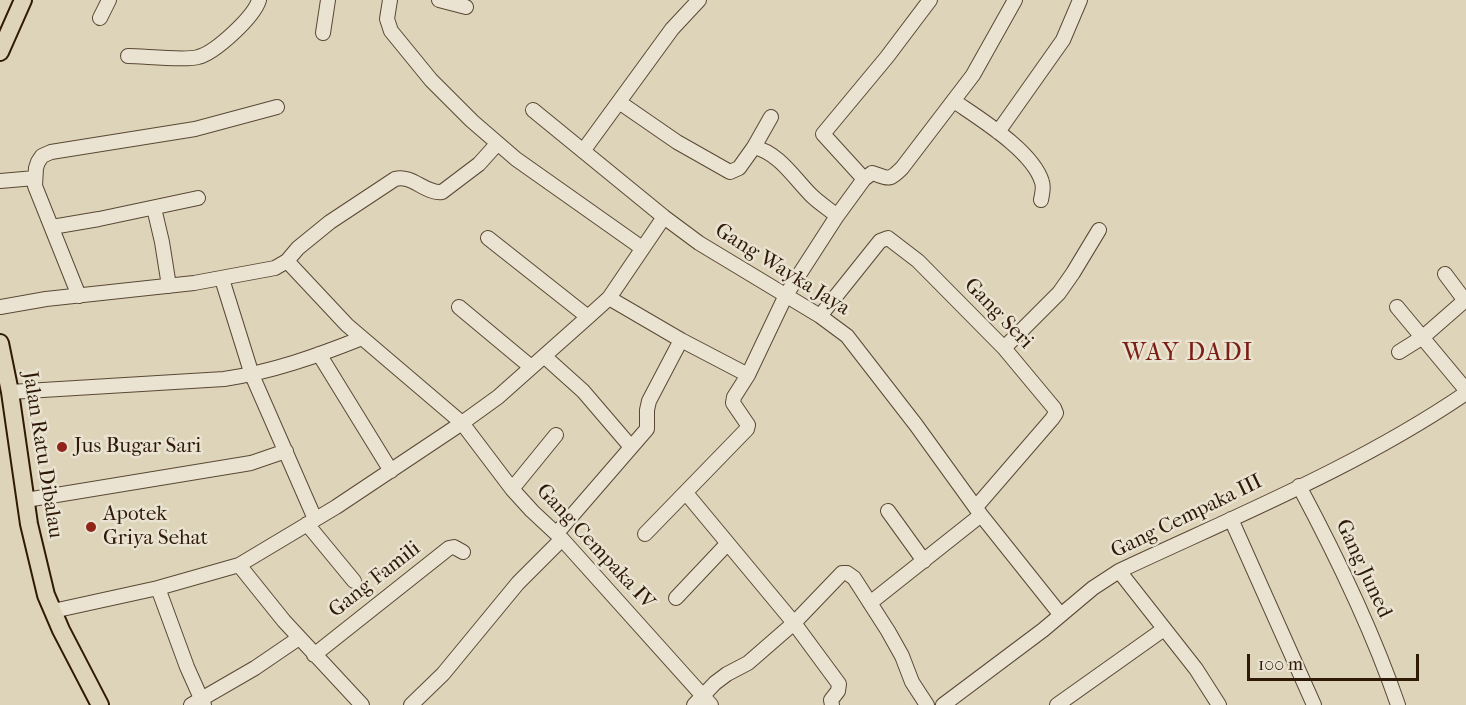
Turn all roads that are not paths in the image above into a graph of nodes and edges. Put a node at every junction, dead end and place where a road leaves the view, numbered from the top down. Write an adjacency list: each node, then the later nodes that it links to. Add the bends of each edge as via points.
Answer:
1 (23, 0): 14 (main road)
2 (109, 0): 12 (street)
3 (259, 0): 15 (street, via 234,32 200,57)
4 (328, 0): 13 (street)
5 (390, 0): 22 (street, via 387,24 394,35 450,99)
6 (439, 0): 11 (street)
7 (699, 0): 17 (street, via 672,29)
8 (930, 0): 26 (street, via 823,134)
9 (1015, 0): 16 (street)
10 (1080, 0): 21 (street, via 1063,40)
11 (466, 7)
12 (100, 18)
13 (323, 33)
14 (0, 52)
15 (128, 56)
16 (954, 101): 21 (street); 26 (street, via 892,178 872,173)
17 (619, 102): 23 (street, via 730,172 739,168); 24 (street)
18 (277, 107): 25 (street, via 195,129 51,152 38,162)
19 (533, 110): 24 (street, Gang Wayka Jaya)
20 (771, 117): 23 (street)
21 (998, 132): 29 (street, via 1036,170 1043,186)
22 (497, 144): 36 (street); 37 (street, via 479,164 442,192 436,193 405,178 394,179 330,222)
23 (754, 147): 31 (street, via 778,160)
24 (583, 151): 32 (street, Gang Wayka Jaya)
25 (35, 178): 27 (street); 33 (street)
26 (864, 179): 31 (street)
27 (0, 181)
28 (198, 198): 30 (street)
29 (1041, 200)
30 (154, 208): 33 (street); 40 (street)
31 (837, 216): 41 (street)
32 (664, 217): 36 (street); 41 (street, Gang Wayka Jaya, via 733,265)
33 (52, 226): 42 (street)
34 (1099, 230): 53 (street, via 1059,293)
35 (488, 238): 48 (street)
36 (642, 248): 43 (street)
37 (287, 261): 39 (street, via 275,268); 49 (street, Gang Cempaka IV)
38 (1445, 274): 50 (street, via 1463,302)
39 (222, 279): 40 (street); 58 (street)
40 (169, 286): 42 (street)
41 (786, 295): 47 (street, Gang Wayka Jaya); 59 (street)
42 (79, 296): 44 (street)
43 (609, 298): 48 (street); 51 (street)
44 (0, 307)
45 (1397, 307): 50 (street)
46 (459, 308): 57 (street)
47 (820, 316): 53 (street, Gang Seri, via 880,241 888,238 918,261); 72 (street, Gang Wayka Jaya, via 858,349)
48 (588, 318): 56 (street)
49 (362, 338): 55 (street); 62 (street, Gang Cempaka IV)
50 (1423, 338): 54 (street); 61 (street)
51 (681, 340): 59 (street); 64 (street, via 649,401 647,429)
52 (0, 343): 60 (main road, Jalan Ratu Dibalau)
53 (1004, 348): 72 (street, Gang Seri, via 1056,414)
54 (1399, 352)
55 (319, 354): 58 (street); 66 (street)
56 (544, 356): 57 (street); 64 (street, via 582,391)
57 (531, 368): 62 (street)
58 (252, 375): 60 (street, via 224,379); 65 (street)
59 (748, 375): 69 (street, via 733,400 748,427)
60 (6, 383): 70 (main road, Jalan Ratu Dibalau)
61 (1466, 392): 67 (street, Gang Cempaka III, via 1414,426)
62 (462, 423): 66 (street); 68 (street, Gang Cempaka IV)
63 (556, 435): 68 (street)
64 (631, 447): 76 (street)
65 (286, 451): 70 (street, via 251,463); 74 (street)
66 (391, 471): 74 (street)
67 (1299, 486): 73 (street, Gang Cempaka III); 103 (street, Gang Juned, via 1356,600)
68 (512, 489): 76 (street, Gang Cempaka IV)
69 (686, 493): 75 (street); 77 (street)
70 (26, 500): 86 (main road, Jalan Ratu Dibalau, via 36,556)
71 (888, 511): 79 (street)
72 (978, 511): 79 (street); 87 (street, Gang Wayka Jaya)
73 (1231, 519): 81 (street, Gang Cempaka III); 102 (street)
74 (311, 521): 80 (street); 82 (street)
75 (645, 534)
76 (560, 536): 92 (street, Gang Cempaka IV); 96 (street)
77 (727, 544): 84 (street); 88 (street)
78 (463, 552): 91 (street, Gang Famili, via 449,548)
79 (924, 561): 85 (street)
80 (239, 565): 83 (street); 90 (street)
81 (1119, 571): 87 (street, Gang Cempaka III); 89 (street)
82 (354, 581)
83 (158, 588): 86 (street); 93 (street)
84 (675, 598)
85 (870, 603): 88 (street, via 854,578 843,573); 98 (street)
86 (53, 611): 94 (main road, Jalan Ratu Dibalau)
87 (1060, 614): 99 (street, Gang Cempaka III)
88 (794, 622): 92 (street, via 748,663 727,674); 97 (street, via 839,684)
89 (1164, 629): 100 (street); 101 (street)
90 (299, 638): 91 (street); 93 (street)
91 (314, 655): 95 (street)
92 (702, 701)
93 (199, 703)
94 (100, 705)
95 (362, 705)
96 (411, 705)
97 (832, 705)
98 (927, 705)
99 (943, 705)
100 (1057, 705)
101 (1219, 705)
102 (1314, 705)
103 (1398, 705)

